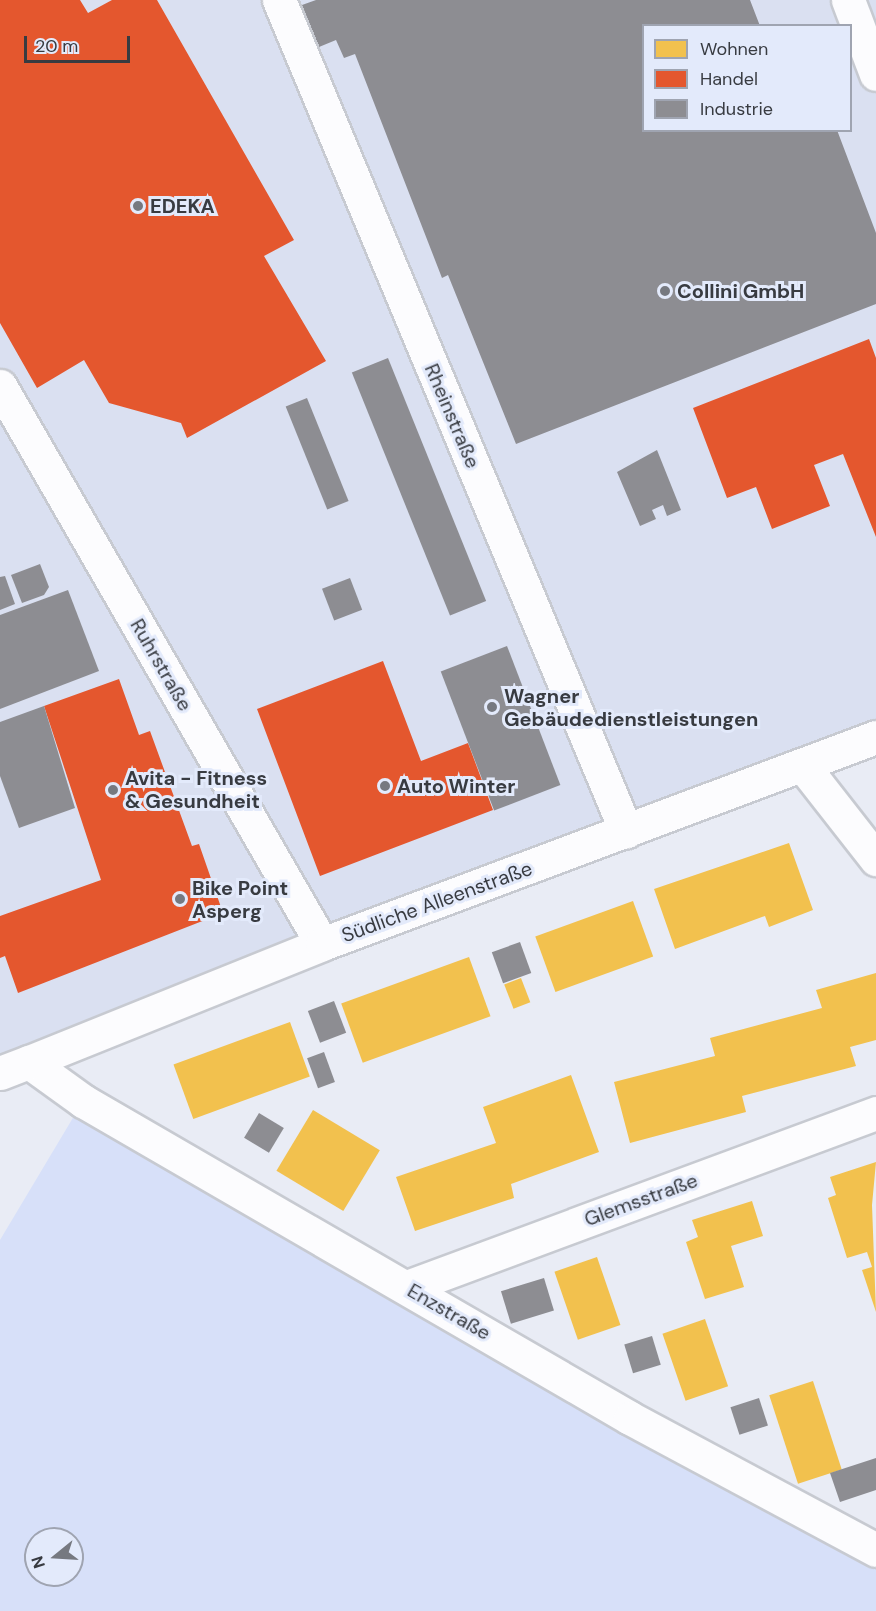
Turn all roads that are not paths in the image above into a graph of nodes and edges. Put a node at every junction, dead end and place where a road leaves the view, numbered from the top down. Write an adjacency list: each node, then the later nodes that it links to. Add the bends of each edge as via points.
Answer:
1 (279, 0): 7 (street, Rheinstraße)
2 (848, 0): 3 (street)
3 (876, 74)
4 (0, 386): 9 (street, Ruhrstraße)
5 (876, 737): 6 (street, Südliche Alleenstraße)
6 (804, 767): 7 (street, Südliche Alleenstraße); 8 (street)
7 (626, 831): 9 (street, Südliche Alleenstraße)
8 (876, 859)
9 (322, 944): 10 (street, Südliche Alleenstraße)
10 (15, 1068): 12 (street, Enzstraße, via 83,1101)
11 (876, 1113): 12 (street, Glemsstraße)
12 (406, 1287): 13 (street, Enzstraße, via 630,1418)
13 (876, 1550)

